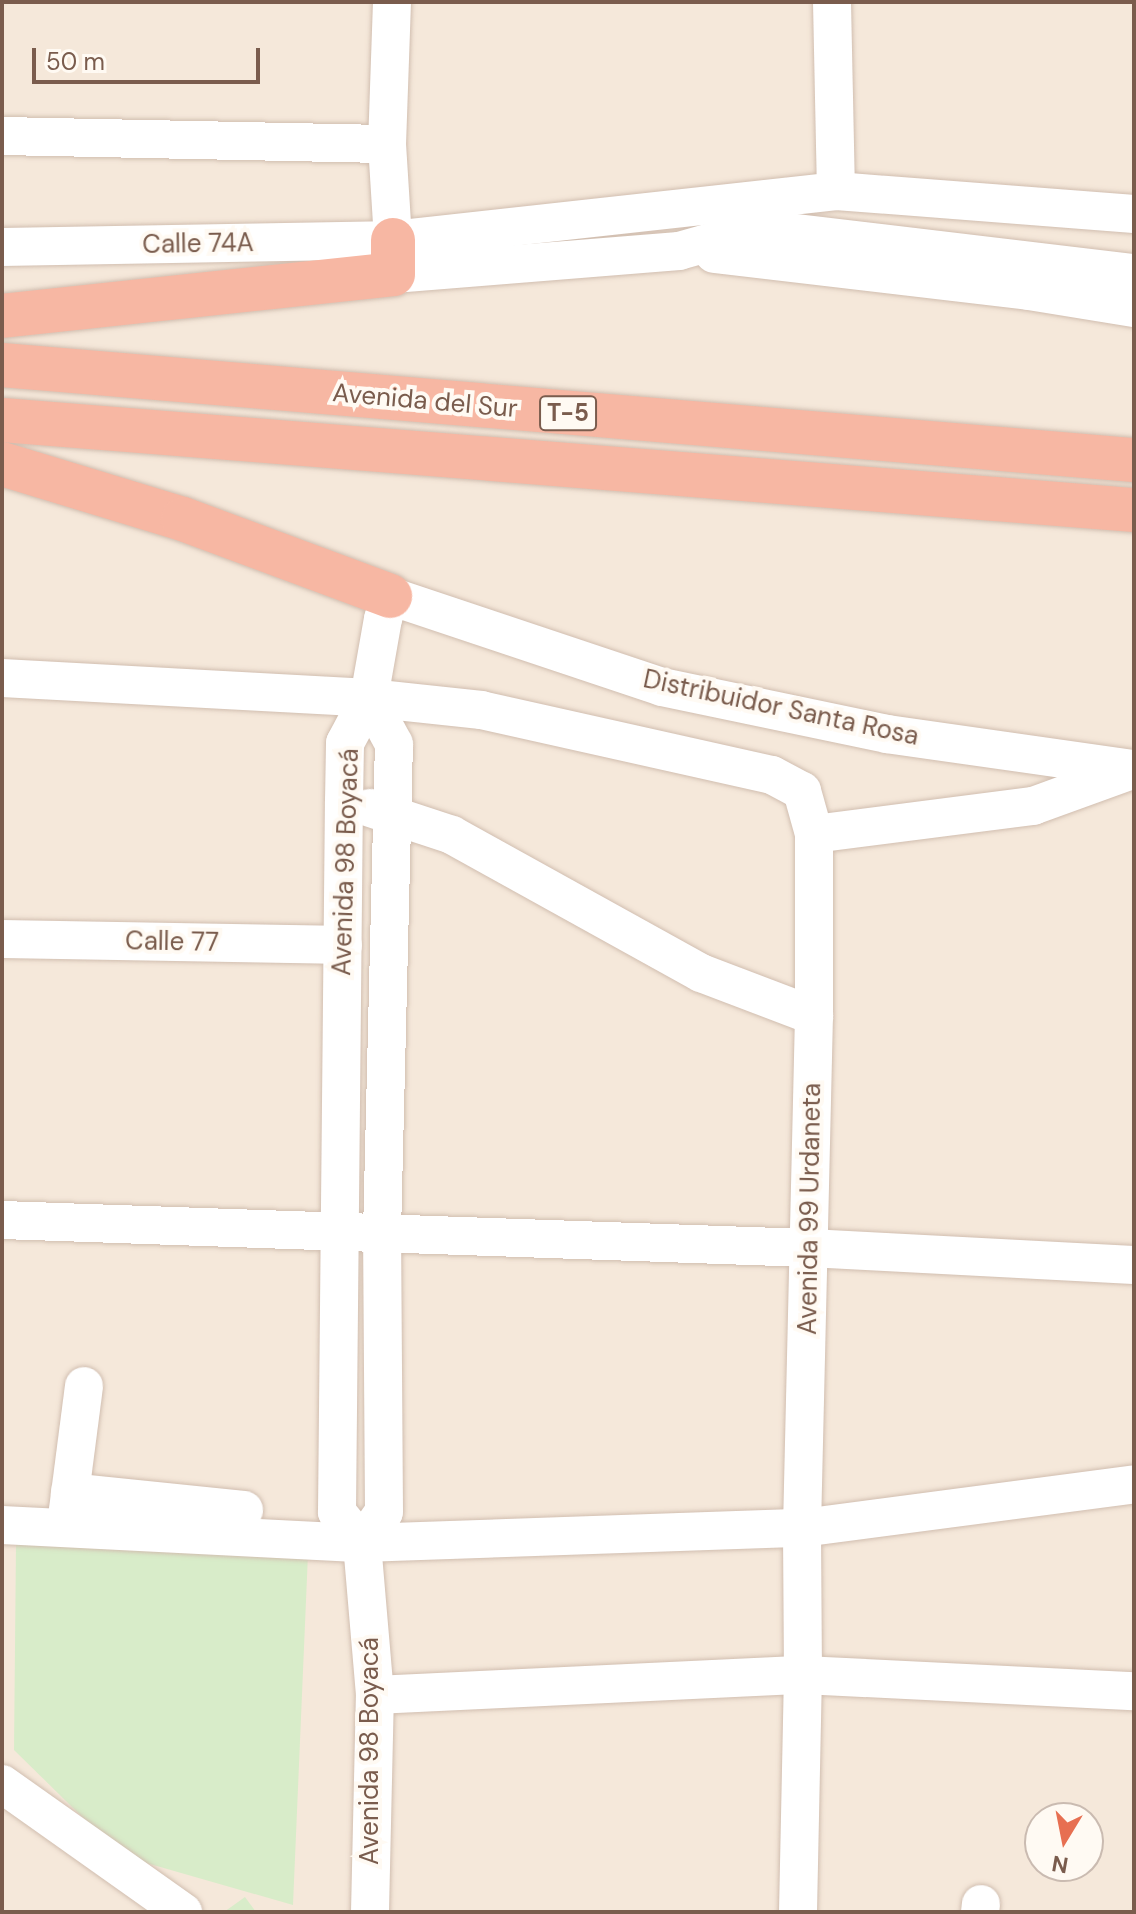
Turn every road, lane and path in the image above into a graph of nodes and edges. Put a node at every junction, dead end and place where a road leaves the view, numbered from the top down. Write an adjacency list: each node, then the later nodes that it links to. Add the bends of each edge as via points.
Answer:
1 (392, 2): 4 (street)
2 (832, 2): 5 (street)
3 (2, 136): 4 (street)
4 (387, 144): 9 (street)
5 (836, 191): 6 (street); 9 (street)
6 (1134, 214)
7 (2, 247): 9 (street, Calle 74A)
8 (679, 251): 9 (street); 10 (street, via 732,236 780,231); 11 (street)
9 (393, 257): 12 (highway)
10 (1134, 273)
11 (1134, 308)
12 (2, 316)
13 (2, 365): 15 (highway, Avenida del Sur / T-5)
14 (2, 420): 17 (highway, Avenida del Sur / T-5)
15 (1134, 460)
16 (2, 464): 18 (highway, via 183,519)
17 (1134, 510)
18 (390, 596): 20 (street); 21 (street, Distribuidor Santa Rosa, via 662,687 887,734)
19 (2, 678): 20 (street, Avenida 99 Urdaneta)
20 (369, 698): 22 (street, Avenida 98 Boyacá, via 345,743); 23 (street, Avenida 98 Boyacá, via 394,744); 24 (street, Avenida 99 Urdaneta, via 481,710 772,775 802,791)
21 (1134, 769): 24 (street, via 1033,806)
22 (344, 801): 23 (street); 26 (street, Avenida 98 Boyacá)
23 (391, 814): 27 (street, via 452,835 701,973); 30 (street, Avenida 98 Boyacá)
24 (814, 834): 27 (street, Avenida 99 Urdaneta)
25 (2, 939): 26 (street, Calle 77)
26 (343, 945): 29 (street, Avenida 98 Boyacá)
27 (814, 1016): 31 (street, Avenida 99 Urdaneta)
28 (2, 1220): 29 (street)
29 (339, 1231): 30 (street); 39 (street, Avenida 98 Boyacá, via 337,1512)
30 (382, 1233): 31 (street); 39 (street, Avenida 98 Boyacá, via 384,1512)
31 (809, 1248): 32 (street); 38 (street, Avenida 99 Urdaneta)
32 (1134, 1265)
33 (84, 1386): 35 (street)
34 (1134, 1484): 38 (street)
35 (68, 1510): 36 (street); 37 (street); 39 (street)
36 (244, 1510)
37 (2, 1525)
38 (802, 1528): 39 (street); 40 (street, Avenida 99 Urdaneta)
39 (362, 1543): 42 (street, Avenida 98 Boyacá)
40 (803, 1675): 41 (street); 42 (street); 46 (street, Avenida 99 Urdaneta)
41 (1134, 1691)
42 (375, 1695): 45 (street, Avenida 98 Boyacá)
43 (2, 1784): 44 (street)
44 (183, 1912)
45 (370, 1912)
46 (798, 1912)

